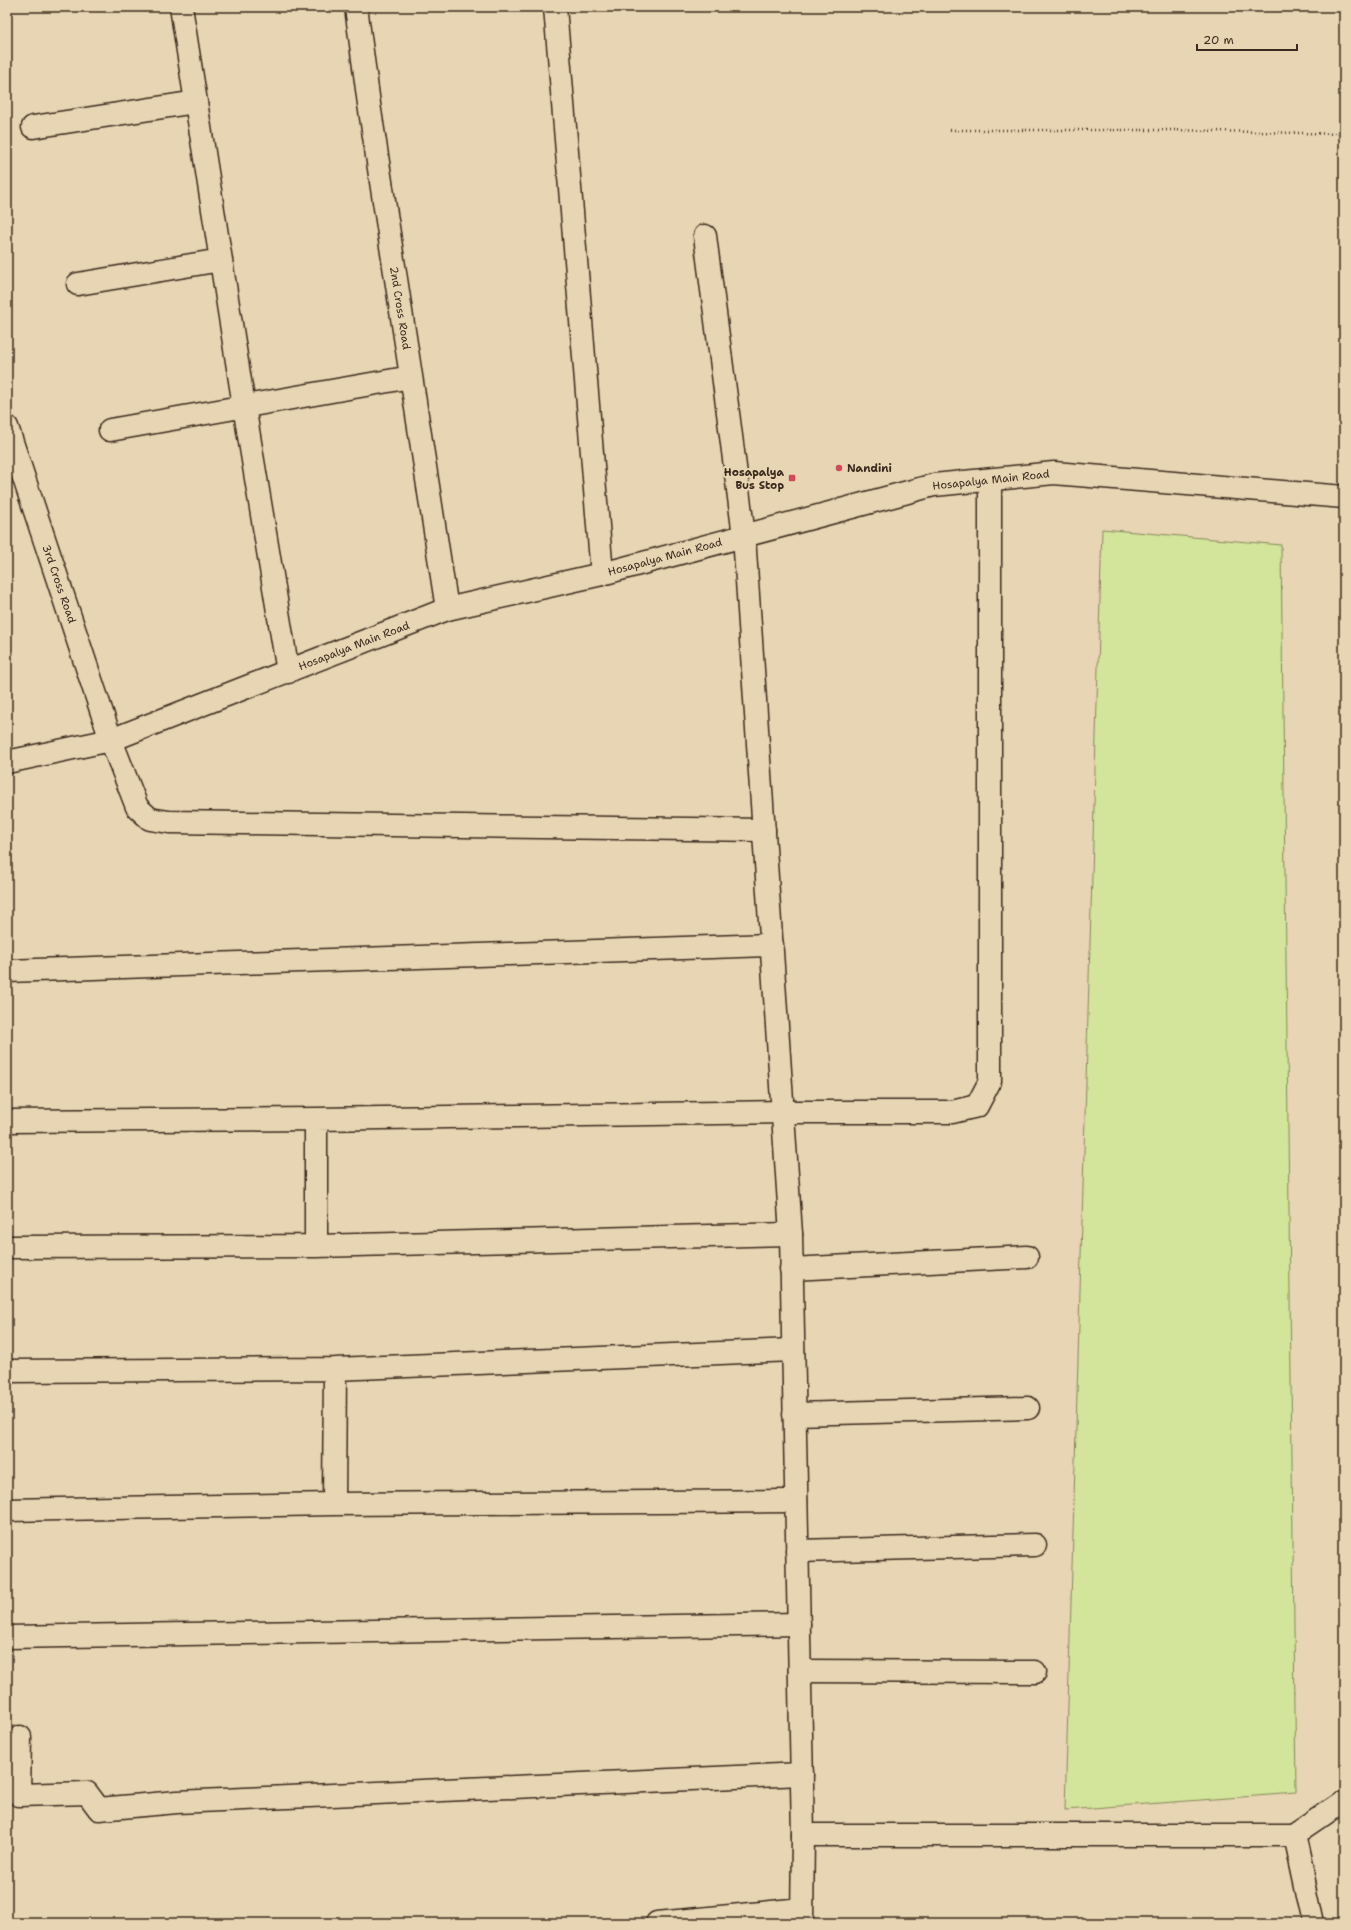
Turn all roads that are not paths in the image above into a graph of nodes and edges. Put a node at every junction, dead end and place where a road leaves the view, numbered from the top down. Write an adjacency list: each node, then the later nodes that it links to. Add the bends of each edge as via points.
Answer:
1 (181, 7): 4 (street)
2 (356, 7): 9 (street, 2nd Cross Road)
3 (555, 7): 16 (street)
4 (196, 102): 5 (street); 7 (street)
5 (33, 127)
6 (705, 236): 15 (street)
7 (221, 260): 8 (street); 10 (street)
8 (78, 284)
9 (411, 377): 10 (street); 17 (street, 2nd Cross Road)
10 (244, 406): 12 (street); 18 (street)
11 (7, 427): 19 (street, 3rd Cross Road)
12 (110, 430)
13 (990, 480): 14 (street, Hosapalya Main Road, via 1054,473); 15 (street, Hosapalya Main Road, via 934,485); 24 (street, via 990,1081 977,1106 952,1112)
14 (1344, 497)
15 (744, 536): 16 (street, Hosapalya Main Road); 21 (street)
16 (602, 574): 17 (street, Hosapalya Main Road)
17 (447, 609): 18 (street, Hosapalya Main Road)
18 (288, 672): 19 (street, Hosapalya Main Road)
19 (111, 740): 20 (street, Hosapalya Main Road); 21 (street, 3rd Cross Road, via 137,807 150,819 169,822)
20 (7, 762)
21 (764, 830): 22 (street)
22 (772, 945): 23 (street); 24 (street)
23 (7, 971)
24 (783, 1112): 25 (street); 27 (street)
25 (316, 1119): 26 (street); 28 (street)
26 (7, 1121)
27 (791, 1234): 28 (street); 31 (street)
28 (316, 1246): 29 (street)
29 (7, 1247)
30 (1027, 1258): 31 (street)
31 (792, 1268): 32 (street)
32 (793, 1350): 33 (street); 36 (street)
33 (335, 1368): 34 (street); 38 (street)
34 (7, 1371)
35 (1028, 1408): 36 (street)
36 (794, 1414): 37 (street)
37 (796, 1501): 38 (street); 41 (street)
38 (334, 1504): 39 (street)
39 (7, 1510)
40 (1035, 1545): 41 (street)
41 (797, 1551): 42 (street)
42 (798, 1624): 43 (street); 44 (street)
43 (7, 1637)
44 (800, 1671): 45 (street); 47 (street)
45 (1035, 1672)
46 (20, 1736): 47 (street, via 19,1795 87,1793 98,1809 185,1802)
47 (802, 1774): 49 (street)
48 (1344, 1801): 50 (street)
49 (803, 1835): 50 (street); 51 (street)
50 (1294, 1835): 53 (street)
51 (802, 1916): 52 (street)
52 (657, 1923)
53 (1312, 1923)

